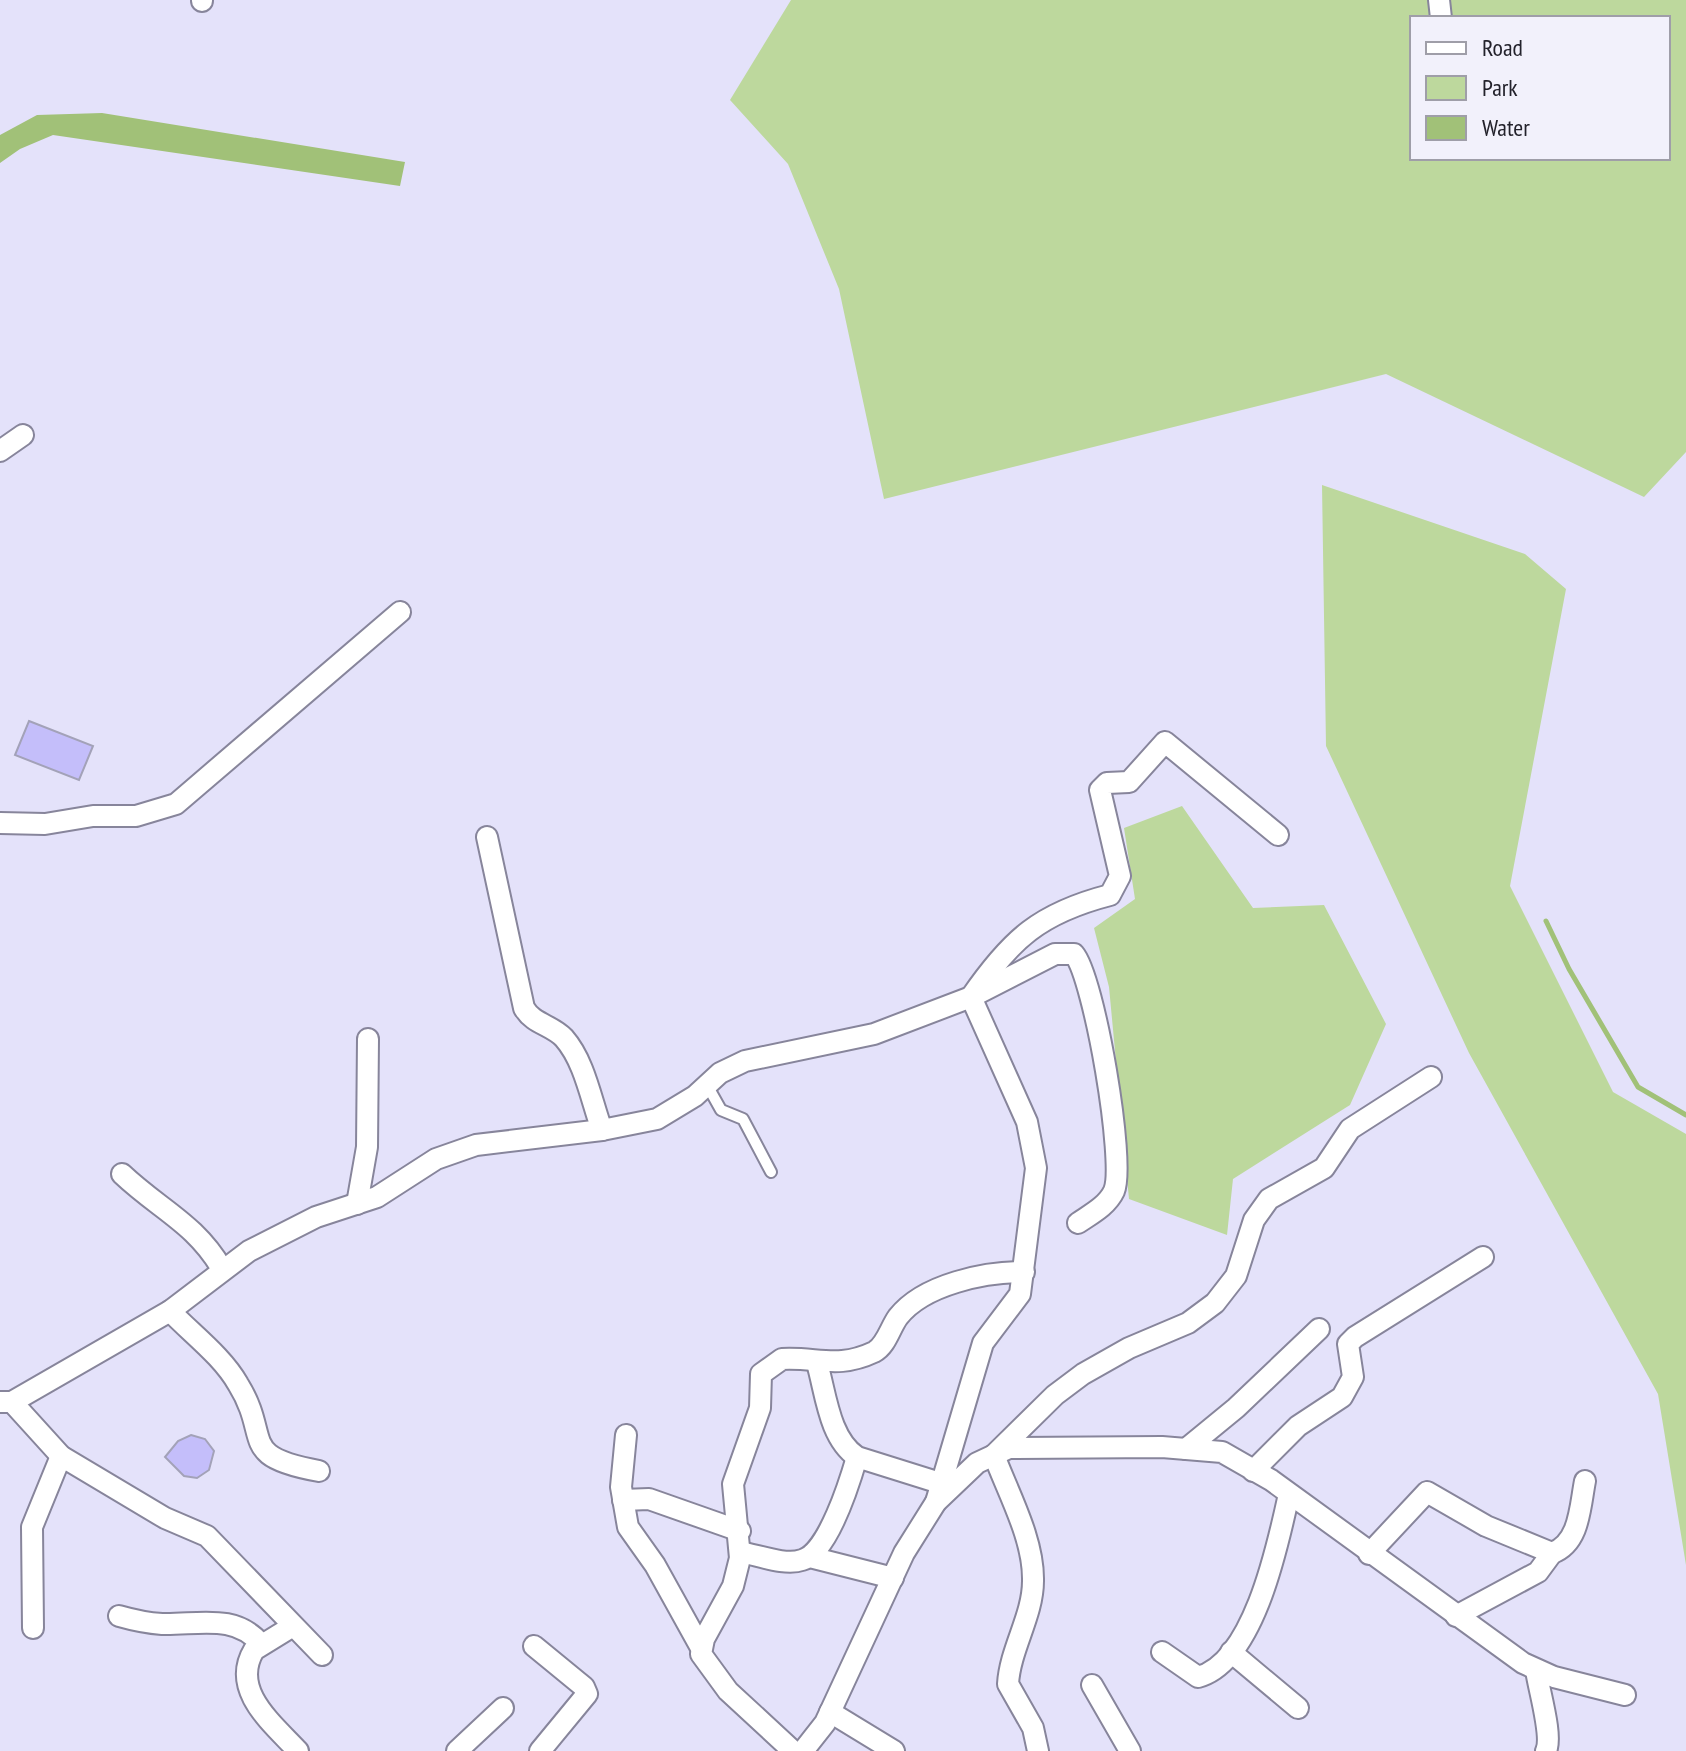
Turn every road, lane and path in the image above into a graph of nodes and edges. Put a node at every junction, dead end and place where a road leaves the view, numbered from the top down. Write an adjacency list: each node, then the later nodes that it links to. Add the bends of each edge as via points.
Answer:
1 (23, 435): 2 (street)
2 (0, 451)
3 (400, 612): 4 (street, via 176,804 136,816)
4 (0, 823)
5 (1278, 835): 7 (street, via 1165,742 1129,782 1107,783 1100,790 1120,876 1116,889 1039,921)
6 (487, 837): 11 (street, via 524,1008 562,1035 578,1057)
7 (971, 997): 10 (street, via 874,1034 745,1061); 15 (street, via 1055,954 1074,954 1082,963 1108,1089 1118,1173 1107,1203); 18 (street, via 1034,1146)
8 (368, 1039): 14 (street, via 367,1147)
9 (1431, 1077): 25 (street, via 1350,1129 1324,1168 1269,1199 1254,1220 1236,1276 1215,1303 1188,1323 1083,1374)
10 (707, 1085): 11 (street, via 657,1119); 12 (lane, via 721,1110 743,1119)
11 (602, 1130): 14 (street, via 476,1145 436,1159)
12 (771, 1172)
13 (122, 1174): 17 (street, via 154,1204 194,1229)
14 (357, 1204): 17 (street, via 278,1234)
15 (1078, 1223)
16 (1483, 1257): 29 (street, via 1355,1337 1348,1344 1353,1377 1342,1397 1298,1426)
17 (222, 1269): 19 (street)
18 (1024, 1272): 21 (street, via 978,1274 914,1303 878,1350 843,1363); 31 (street, via 1020,1294 983,1343)
19 (170, 1311): 22 (street); 28 (street, via 238,1383 265,1454)
20 (1319, 1329): 24 (street)
21 (817, 1363): 27 (street, via 836,1431); 34 (street, via 782,1359 761,1374 760,1408 733,1484)
22 (6, 1402): 26 (street)
23 (626, 1435): 33 (street)
24 (1186, 1449): 25 (street, via 1009,1448); 29 (street, via 1222,1452)
25 (994, 1455): 31 (street); 62 (street, via 1032,1572 1008,1684 1033,1728)
26 (61, 1456): 42 (street, via 165,1518 207,1536); 43 (street, via 32,1527)
27 (857, 1457): 31 (street); 38 (street, via 841,1508)
28 (319, 1471)
29 (1253, 1471): 32 (street)
30 (1585, 1481): 36 (street, via 1573,1536)
31 (938, 1492): 39 (street)
32 (1289, 1494): 37 (street); 48 (street, via 1267,1577)
33 (623, 1500): 34 (street, via 649,1499); 46 (street, via 628,1527)
34 (740, 1531): 35 (street)
35 (740, 1552): 38 (street, via 795,1562); 46 (street, via 733,1586)
36 (1552, 1553): 37 (street, via 1486,1526 1427,1492); 41 (street, via 1538,1572)
37 (1369, 1554): 41 (street)
38 (810, 1557): 39 (street)
39 (893, 1578): 55 (street)
40 (119, 1616): 44 (street, via 160,1624 232,1623)
41 (1456, 1616): 50 (street)
42 (293, 1626): 44 (street); 49 (street)
43 (33, 1628)
44 (261, 1644): 56 (street, via 247,1663 250,1694)
45 (534, 1646): 58 (street, via 587,1694)
46 (701, 1648): 59 (street, via 703,1661 728,1691)
47 (1162, 1652): 48 (street, via 1198,1677)
48 (1231, 1652): 54 (street)
49 (322, 1655)
50 (1536, 1670): 52 (street); 64 (street, via 1542,1714 1550,1729)
51 (1092, 1685): 63 (street)
52 (1625, 1695)
53 (503, 1708): 57 (street)
54 (1298, 1708)
55 (830, 1712): 60 (street); 61 (street)
56 (298, 1751)
57 (457, 1751)
58 (540, 1751)
59 (793, 1751)
60 (803, 1751)
61 (893, 1751)
62 (1038, 1751)
63 (1130, 1751)
64 (1546, 1751)

